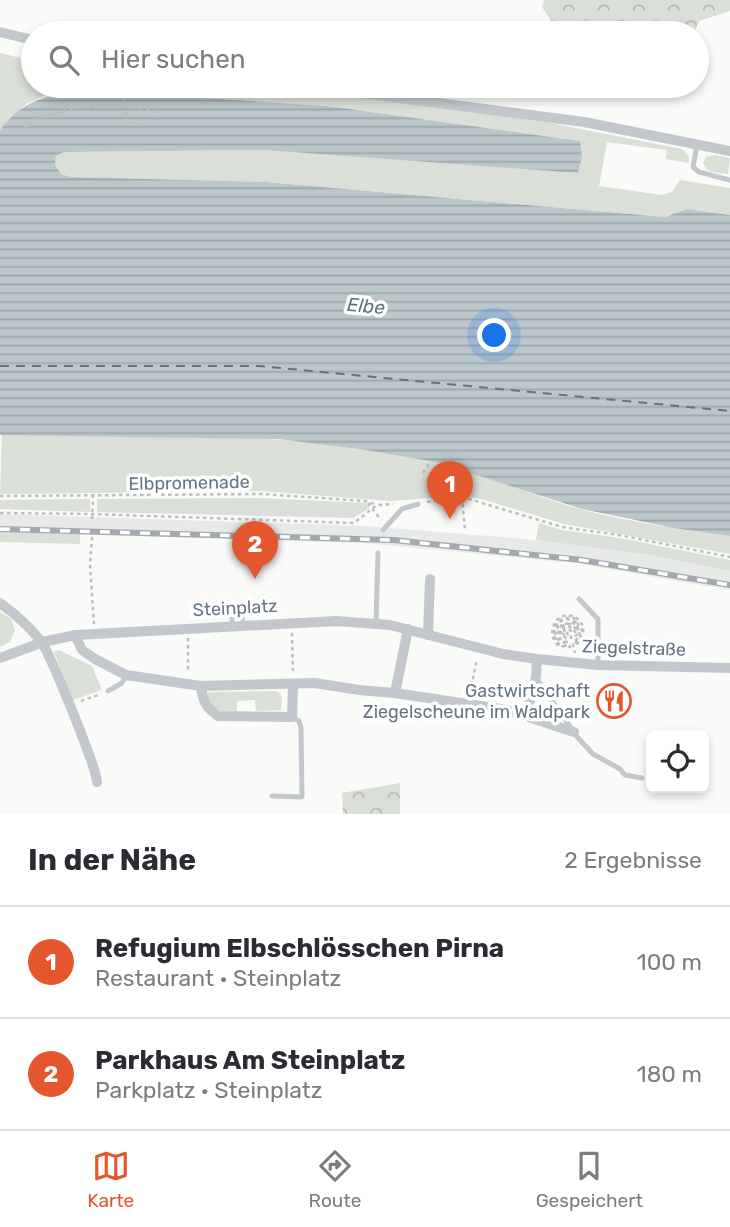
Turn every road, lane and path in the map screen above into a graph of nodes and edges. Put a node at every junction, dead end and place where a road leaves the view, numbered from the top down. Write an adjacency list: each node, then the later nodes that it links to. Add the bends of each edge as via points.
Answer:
1 (0, 32): 2 (street)
2 (21, 37)
3 (125, 98): 5 (path)
4 (400, 98): 9 (street, via 584,122)
5 (126, 105): 6 (path); 7 (path, via 125,121); 8 (path, via 60,111)
6 (160, 112)
7 (140, 125)
8 (24, 127)
9 (697, 145): 10 (street); 11 (lane, via 693,167)
10 (730, 151)
11 (730, 180)
12 (429, 463): 13 (path)
13 (423, 473)
14 (0, 496): 15 (path, Elbpromenade)
15 (93, 496): 17 (path, Elbpromenade, via 262,494); 21 (path)
16 (463, 497): 18 (path); 24 (path); 27 (path, via 562,527)
17 (367, 502): 19 (path); 19 (path, Elbpromenade, via 377,505)
18 (418, 504): 23 (lane, via 402,509)
19 (373, 509): 21 (path, via 354,523); 23 (path)
20 (0, 513): 21 (path)
21 (92, 514): 22 (path)
22 (92, 519)
23 (384, 528)
24 (465, 531)
25 (92, 537): 39 (path)
26 (378, 553): 34 (lane)
27 (730, 557)
28 (430, 579): 41 (street)
29 (579, 599): 47 (lane, via 598,619)
30 (0, 603): 42 (street)
31 (232, 611): 35 (lane)
32 (241, 611): 35 (lane)
33 (292, 622): 34 (street, Steinplatz); 35 (street, Steinplatz); 52 (path)
34 (376, 623): 37 (street, Steinplatz)
35 (237, 626): 36 (street, Steinplatz)
36 (188, 628): 39 (street, Steinplatz); 51 (path)
37 (408, 629): 41 (street, Steinplatz); 55 (street)
38 (567, 632): 46 (path, via 568,638 566,638 560,633 569,623 577,632 567,626 563,635 568,629 571,638 578,632 570,621 562,624 558,633 569,643 568,648 558,646 551,633 553,625 565,615 574,616 584,631 577,645 582,630 574,618 558,621 553,635 559,644 567,646 557,639 556,628 565,620 572,620 578,625 580,635 573,644)
39 (95, 634): 40 (street, Steinplatz)
40 (75, 635): 42 (street, Steinplatz); 49 (street, via 82,650)
41 (428, 635): 43 (street, Steinplatz)
42 (43, 642): 44 (street, Steinplatz); 57 (street)
43 (478, 649): 45 (street, Steinplatz); 56 (path)
44 (0, 658)
45 (537, 659): 46 (street, Ziegelstraße); 50 (street)
46 (574, 663): 47 (street, Ziegelstraße)
47 (598, 665): 48 (street, Ziegelstraße)
48 (729, 670)
49 (125, 675): 51 (street); 54 (lane, via 122,683)
50 (536, 677): 58 (street); 60 (lane)
51 (188, 683): 53 (street)
52 (293, 684): 53 (street); 55 (street); 59 (street)
53 (201, 686): 59 (street, via 203,701 218,716)
54 (107, 691): 57 (path)
55 (395, 693): 56 (street)
56 (468, 704): 58 (street)
57 (69, 705): 62 (street)
58 (526, 715): 60 (street)
59 (292, 717): 63 (lane, via 301,728 302,797)
60 (574, 732): 61 (lane, via 593,754 625,775)
61 (642, 778)
62 (97, 782)
63 (272, 796)

